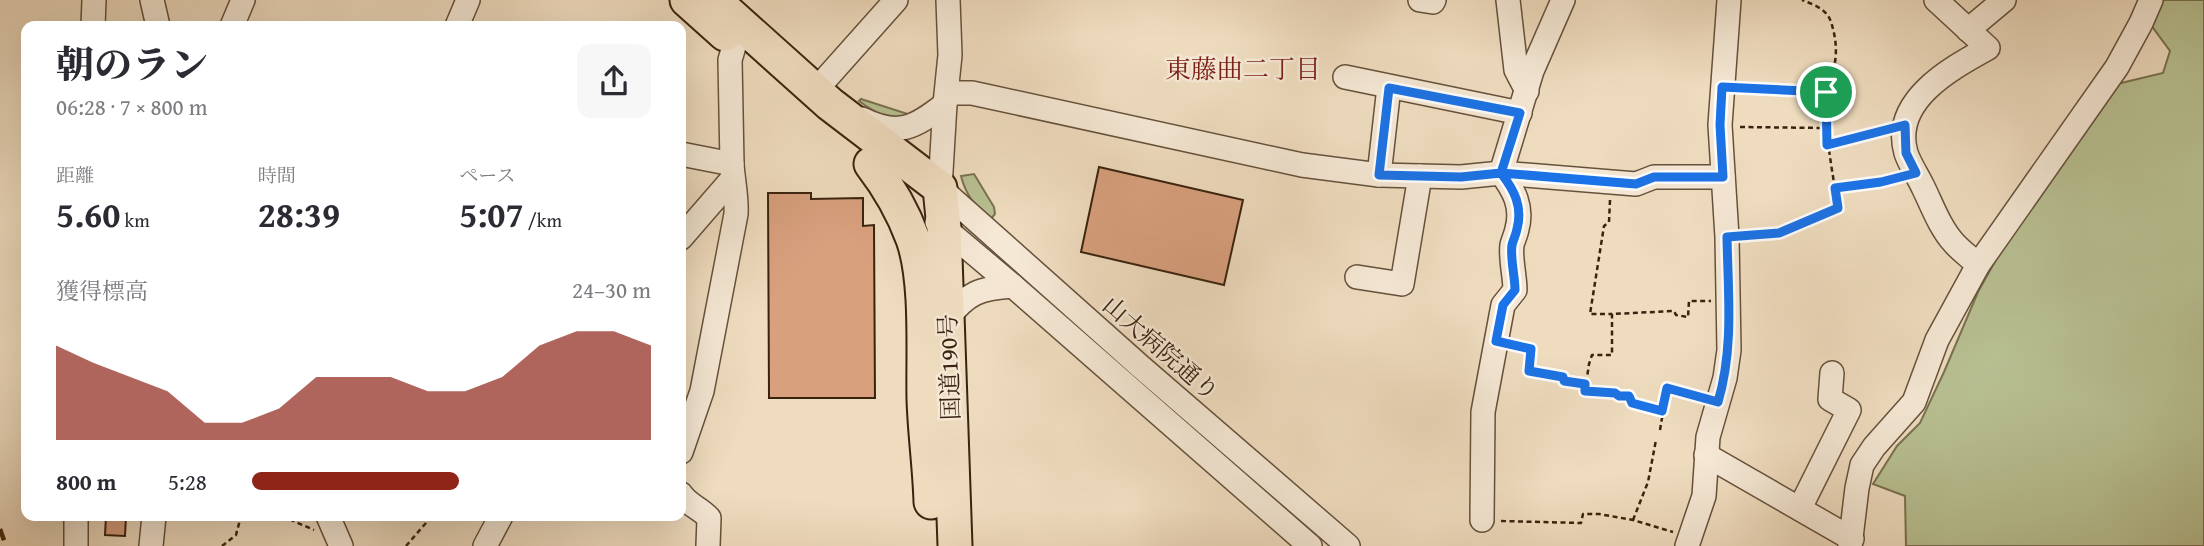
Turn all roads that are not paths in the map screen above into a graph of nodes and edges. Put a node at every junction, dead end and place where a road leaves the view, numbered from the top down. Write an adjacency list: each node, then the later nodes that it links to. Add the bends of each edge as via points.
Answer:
1 (94, 0): 17 (street)
2 (152, 0): 18 (street)
3 (243, 0): 19 (street)
4 (468, 0): 20 (street)
5 (687, 0): 22 (highway, 国道190号)
6 (714, 0): 26 (highway)
7 (896, 0): 26 (street)
8 (948, 0): 27 (street)
9 (1420, 0): 10 (street)
10 (1433, 0)
11 (1508, 0): 25 (street, via 1516,70)
12 (1563, 0): 25 (street)
13 (1729, 0): 35 (street, via 1720,125)
14 (1936, 0): 21 (street)
15 (2004, 0): 21 (street)
16 (2151, 0): 38 (street, via 2117,67)
17 (93, 21)
18 (157, 21)
19 (234, 21)
20 (459, 21)
21 (1968, 30): 38 (street, via 1988,48 1924,91 1905,125 1906,153 1952,241)
22 (735, 43): 30 (highway, 国道190号); 31 (street, via 730,60)
23 (1345, 77): 24 (street)
24 (1389, 88): 28 (street); 33 (street)
25 (1527, 90): 28 (street)
26 (823, 97): 27 (street, via 878,127 892,129 922,121); 36 (highway)
27 (946, 99): 33 (street, via 972,93 1302,165); 36 (street)
28 (1520, 113): 32 (street)
29 (686, 156): 31 (street)
30 (871, 164): 36 (highway, 国道190号); 45 (highway, 国道190号, via 899,209 918,260)
31 (732, 171): 37 (street); 43 (street, via 736,214 702,391)
32 (1501, 173): 34 (street); 35 (street, via 1636,184 1654,177); 48 (street, via 1512,187 1519,211 1511,248 1515,290 1503,305 1483,412)
33 (1379, 175): 34 (street)
34 (1420, 176): 39 (street, via 1402,284)
35 (1723, 177): 44 (street, via 1729,350)
36 (939, 212): 40 (street, 山大病院通り); 41 (highway, 国道190号); 45 (highway, 国道190号, via 932,237 935,430); 63 (street, 山大病院通り, via 1141,367)
37 (686, 231)
38 (1978, 265): 54 (street, via 1937,340 1914,402 1862,465)
39 (1357, 277)
40 (1013, 286): 41 (street, via 971,294); 62 (street, 山大病院通り)
41 (947, 319): 61 (highway, 国道190号)
42 (1832, 373): 47 (street, via 1830,400 1849,410)
43 (686, 440)
44 (1706, 455): 47 (street); 53 (street, via 1704,496)
45 (929, 460): 60 (highway, 国道190号)
46 (686, 502): 59 (street, via 709,518)
47 (1800, 508): 54 (street)
48 (1482, 520)
49 (76, 521): 56 (street)
50 (154, 521): 57 (street)
51 (330, 521): 55 (street)
52 (498, 521): 58 (street)
53 (1688, 542)
54 (1851, 542)
55 (340, 544)
56 (76, 546)
57 (151, 546)
58 (485, 546)
59 (708, 546)
60 (932, 546)
61 (955, 546)
62 (1310, 546)
63 (1348, 546)

